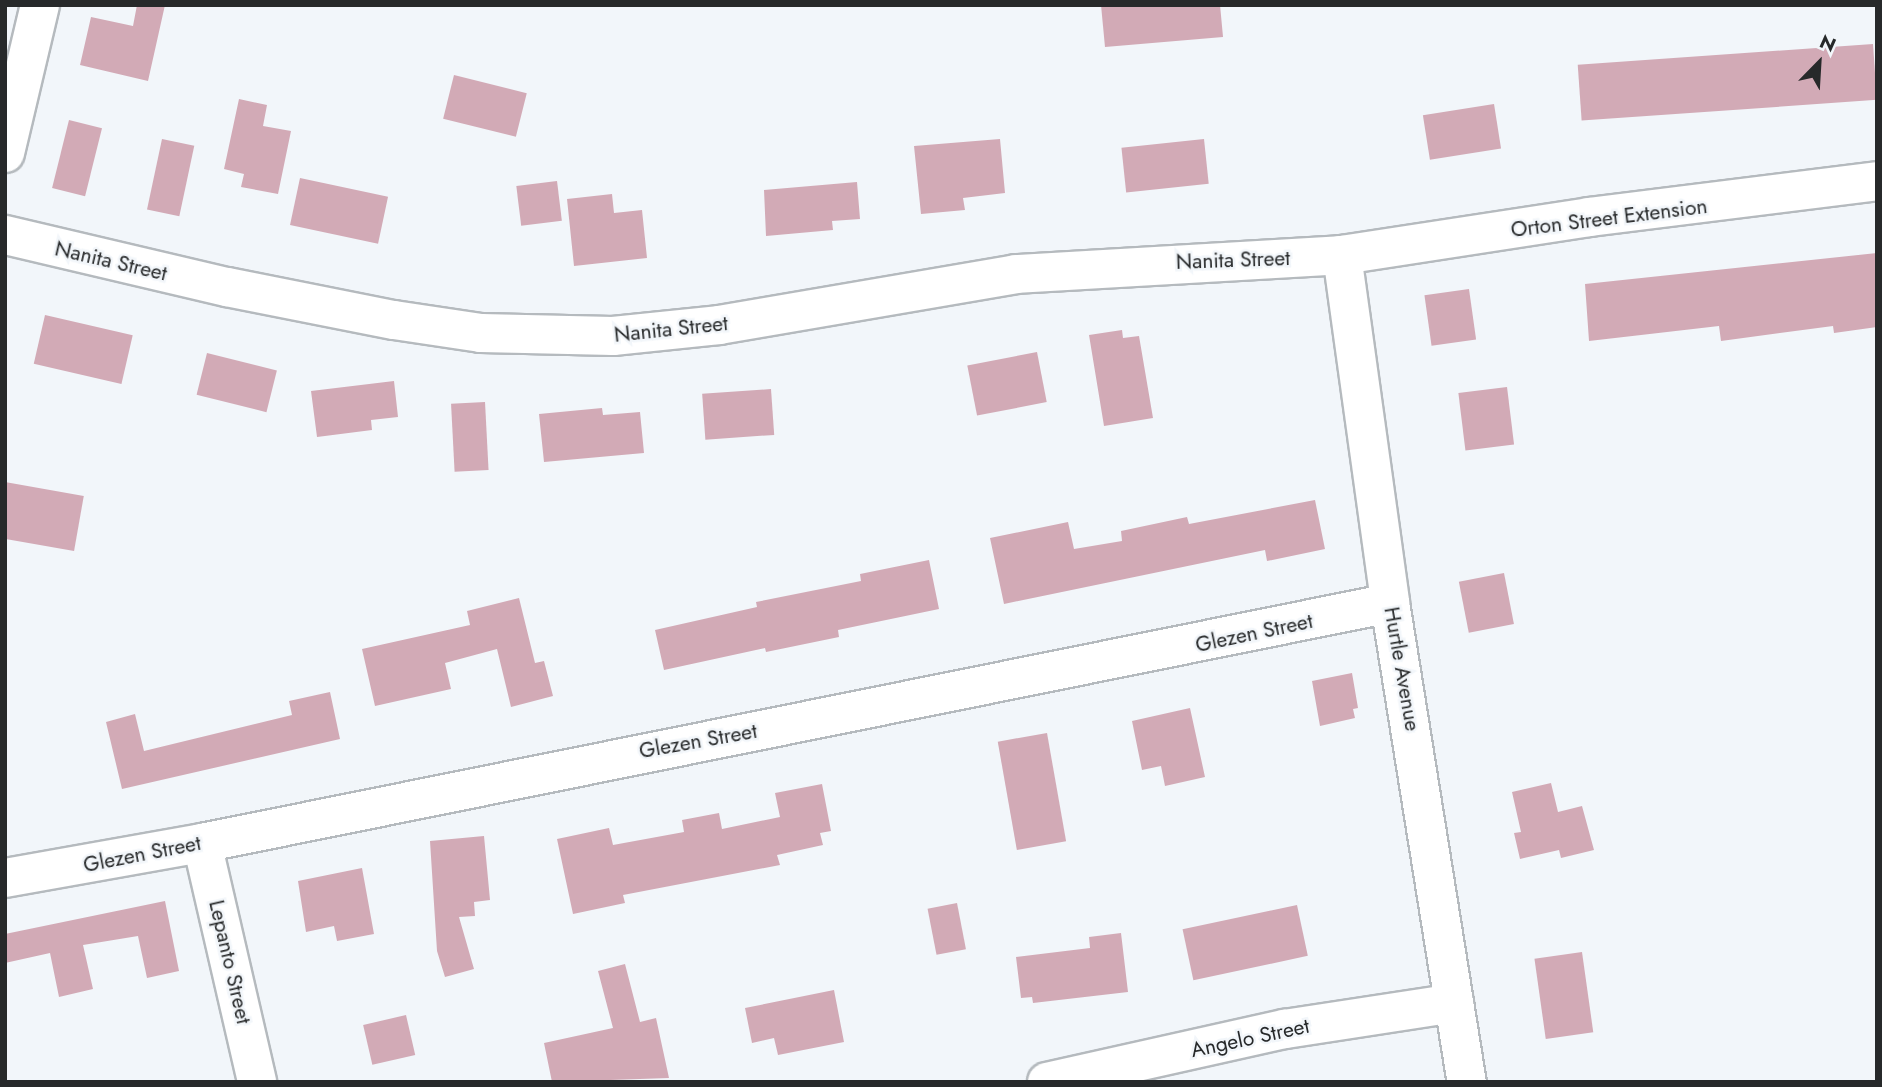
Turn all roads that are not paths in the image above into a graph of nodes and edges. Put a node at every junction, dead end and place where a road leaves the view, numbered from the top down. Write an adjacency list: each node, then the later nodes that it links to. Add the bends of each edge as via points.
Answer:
1 (40, 5): 2 (street)
2 (5, 153)
3 (1877, 181): 5 (street, Orton Street Extension, via 1589,217)
4 (5, 235): 5 (street, Nanita Street, via 362,314 481,333 569,337 719,325 906,291 1071,268)
5 (1342, 255): 6 (street, Hurtle Avenue)
6 (1390, 603): 7 (street, Glezen Street, via 1162,653 992,681); 9 (street, Hurtle Avenue)
7 (202, 843): 8 (street, Glezen Street); 10 (street, Lepanto Street)
8 (5, 878)
9 (1454, 1003): 11 (street, Angelo Street, via 1285,1029); 12 (street, Hurtle Avenue)
10 (257, 1082)
11 (1047, 1082)
12 (1467, 1082)

